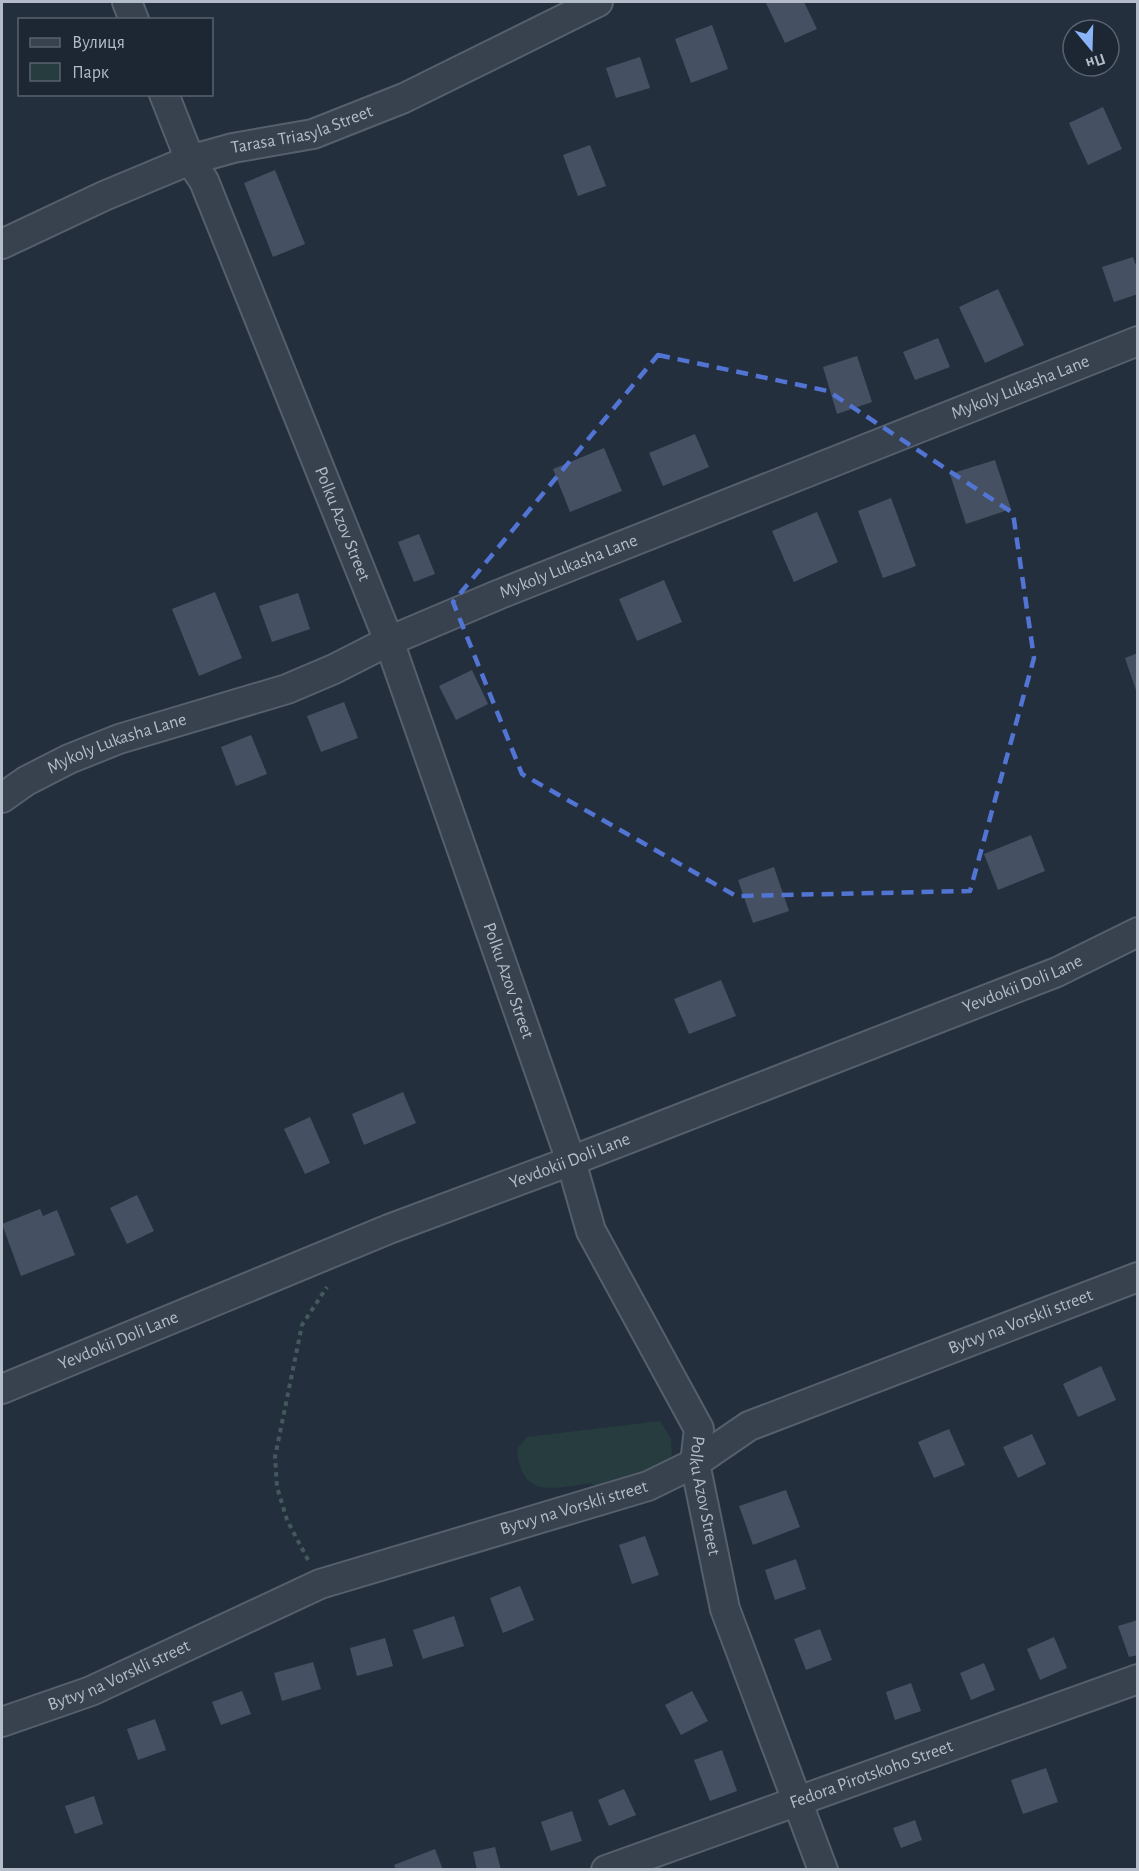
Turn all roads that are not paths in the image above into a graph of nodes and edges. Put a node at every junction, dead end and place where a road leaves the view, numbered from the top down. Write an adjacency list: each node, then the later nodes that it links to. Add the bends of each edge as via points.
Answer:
1 (127, 2): 3 (street)
2 (598, 2): 5 (street, Tarasa Triasyla Street, via 404,98 313,134)
3 (133, 18)
4 (165, 96): 5 (street, Polku Azov Street)
5 (190, 160): 6 (street, Tarasa Triasyla Street); 8 (street, Polku Azov Street, via 204,181)
6 (2, 244)
7 (1137, 341): 8 (street, Mykoly Lukasha Lane)
8 (389, 641): 9 (street, Mykoly Lukasha Lane, via 287,689 119,739 69,759); 11 (street, Polku Azov Street)
9 (2, 798)
10 (1137, 932): 11 (street, Yevdokii Doli Lane, via 1057,972)
11 (571, 1161): 13 (street, Yevdokii Doli Lane, via 389,1229); 14 (street, Polku Azov Street, via 591,1231 699,1430)
12 (1137, 1277): 14 (street, Bytvy na Vorskli street, via 749,1426)
13 (2, 1389)
14 (695, 1463): 16 (street, Bytvy na Vorskli street, via 648,1486 320,1584 91,1691); 17 (street, Polku Azov Street, via 725,1609)
15 (1137, 1679): 17 (street, Fedora Pirotskoho Street)
16 (2, 1722)
17 (798, 1801): 18 (street, Fedora Pirotskoho Street); 19 (street, Polku Azov Street)
18 (606, 1869)
19 (823, 1869)

